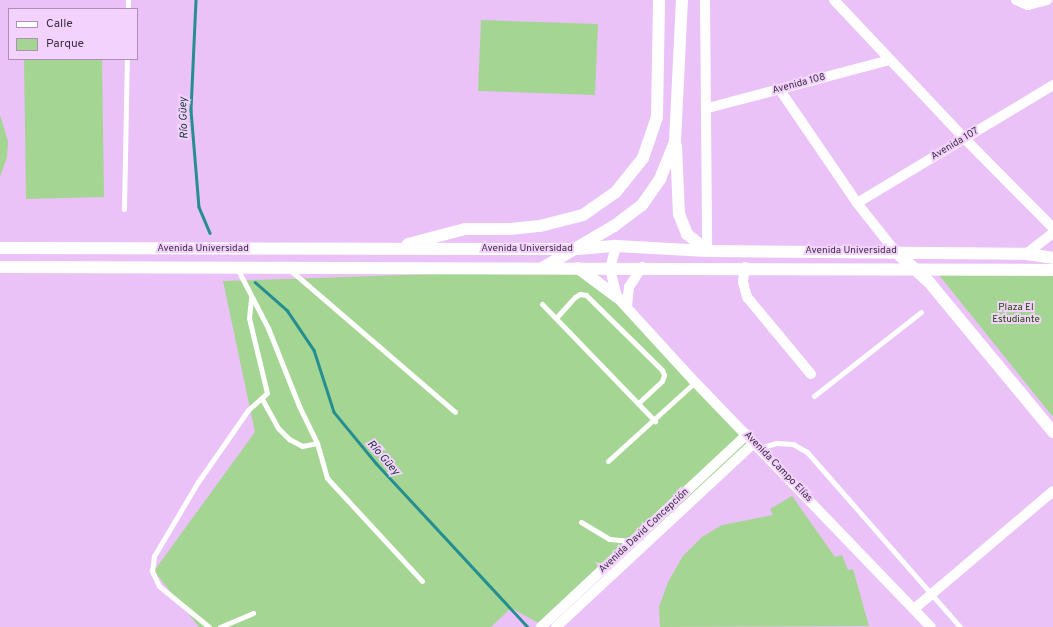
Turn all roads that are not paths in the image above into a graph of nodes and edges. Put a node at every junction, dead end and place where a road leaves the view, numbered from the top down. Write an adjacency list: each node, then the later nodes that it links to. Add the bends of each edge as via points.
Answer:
1 (650, 0): 8 (street)
2 (658, 0): 8 (street)
3 (682, 0): 15 (street)
4 (705, 0): 13 (street)
5 (834, 0): 10 (street)
6 (1016, 0): 7 (street, via 1028,5)
7 (1047, 0)
8 (658, 14): 22 (street, via 657,117 643,158 615,193 583,215 547,224 510,229 465,229)
9 (127, 60): 17 (lane)
10 (890, 60): 12 (street, Avenida 108); 14 (street)
11 (1053, 85): 14 (street, Avenida 107)
12 (780, 90): 13 (street, Avenida 108); 16 (street)
13 (708, 108): 25 (street)
14 (964, 138): 16 (street, Avenida 107); 18 (street)
15 (675, 142): 24 (street, via 660,179 642,205); 25 (street, via 678,214 687,234)
16 (857, 203): 26 (street)
17 (124, 209)
18 (1053, 228)
19 (1053, 233): 27 (street)
20 (616, 246): 24 (street, Avenida Universidad); 25 (street, Avenida Universidad); 37 (street)
21 (0, 248): 23 (street, Avenida Universidad)
22 (398, 248): 23 (street, Avenida Universidad); 24 (street, Avenida Universidad)
23 (120, 249): 30 (street)
24 (578, 249): 35 (street)
25 (707, 251): 26 (street, Avenida Universidad)
26 (895, 251): 27 (street, Avenida Universidad); 38 (street)
27 (1026, 254): 28 (street, Avenida Universidad)
28 (1053, 258)
29 (0, 266): 30 (street, Avenida Universidad)
30 (119, 267): 31 (street, Avenida Universidad)
31 (236, 267): 32 (street, Avenida Universidad); 41 (lane)
32 (287, 267): 35 (street, Avenida Universidad); 51 (lane)
33 (642, 267): 34 (street, Avenida Universidad); 37 (street, Avenida Universidad); 43 (street, via 629,287)
34 (745, 267): 38 (street, Avenida Universidad); 46 (street, via 743,282 747,297)
35 (543, 268): 36 (street, Avenida Universidad)
36 (578, 268): 37 (street, Avenida Universidad); 40 (street)
37 (610, 269): 40 (street)
38 (915, 270): 39 (street, Avenida Universidad); 53 (street, via 929,282)
39 (1053, 270)
40 (617, 297): 43 (street, Avenida Campo Elías)
41 (251, 298): 49 (lane, via 249,318 267,393); 55 (lane, via 268,328 299,406)
42 (542, 304): 45 (lane)
43 (627, 306): 47 (street, Avenida Campo Elías)
44 (921, 312): 48 (lane)
45 (556, 318): 50 (lane); 50 (lane, via 580,294 586,295 662,370 662,381)
46 (811, 374)
47 (695, 382): 52 (lane); 54 (street, Avenida Campo Elías)
48 (814, 396)
49 (262, 399): 55 (lane, via 278,428 289,439 302,446); 67 (lane, via 248,410 198,482 154,556 152,571 159,586)
50 (638, 404): 52 (lane)
51 (455, 412)
52 (655, 421): 57 (lane)
53 (1053, 432)
54 (747, 434): 56 (street, Avenida Campo Elías); 60 (street, Avenida David Concepción)
55 (317, 443): 61 (lane, via 327,478)
56 (756, 445): 62 (lane, via 792,444 807,452); 63 (street, Avenida Campo Elías); 65 (street, Avenida David Concepción)
57 (608, 461)
58 (1053, 492): 62 (street)
59 (581, 522): 60 (lane, via 609,539)
60 (632, 542): 65 (street, Avenida David Concepción)
61 (422, 581)
62 (930, 596): 63 (street); 70 (lane)
63 (914, 609): 69 (street, Avenida Campo Elías)
64 (253, 613): 68 (lane)
65 (561, 622): 66 (street, Avenida David Concepción)
66 (542, 626)
67 (209, 627)
68 (220, 627)
69 (931, 627)
70 (960, 627)

